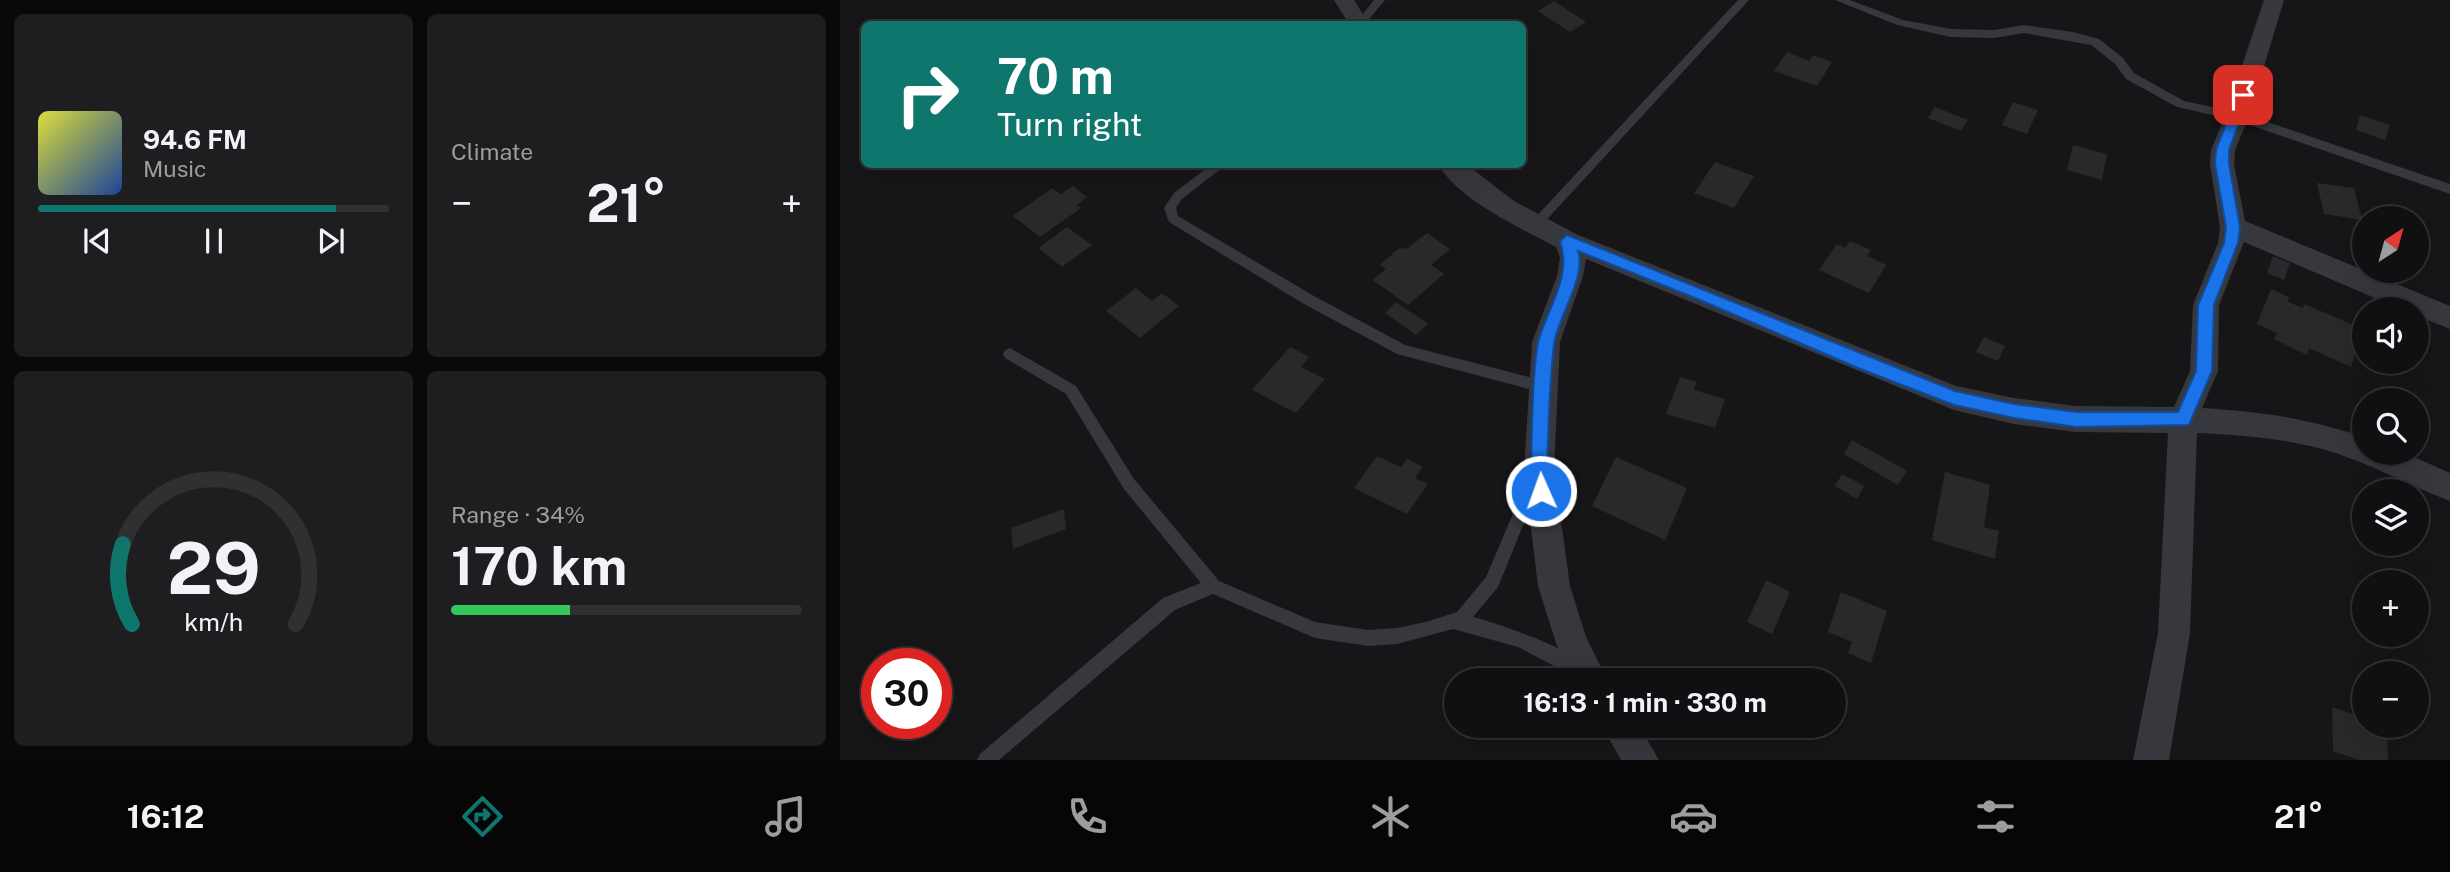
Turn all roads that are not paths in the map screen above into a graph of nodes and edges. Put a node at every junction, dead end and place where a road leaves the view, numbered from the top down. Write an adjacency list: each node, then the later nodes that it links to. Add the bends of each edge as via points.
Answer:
1 (1344, 0): 6 (street)
2 (1380, 0): 7 (lane)
3 (1744, 0): 12 (lane)
4 (1840, 0): 8 (lane, via 1901,23 1951,33 2024,29 2095,42 2130,76 2180,104)
5 (2274, 0): 8 (street)
6 (1357, 21)
7 (1362, 21)
8 (2237, 116): 11 (lane); 13 (street, via 2222,164)
9 (1216, 168): 17 (lane, via 1178,196 1170,208 1173,219 1402,350)
10 (1454, 168): 12 (street, via 1505,209)
11 (2450, 189)
12 (1535, 225): 14 (street)
13 (2233, 227): 15 (street); 18 (street, via 2206,305 2204,371)
14 (1567, 241): 17 (street, via 1573,258 1546,342); 18 (street, via 1954,398 2076,419)
15 (2450, 318)
16 (1010, 354): 23 (lane, via 1071,390 1129,484)
17 (1544, 387): 21 (street)
18 (2183, 420): 19 (street, via 2258,424); 30 (street, via 2174,632)
19 (2352, 446)
20 (2400, 465): 22 (street)
21 (1539, 470): 24 (lane, via 1492,582 1471,610); 26 (street, via 1554,586)
22 (2450, 487)
23 (1213, 586): 24 (lane, via 1315,629 1368,638 1397,636); 28 (lane, via 1169,604)
24 (1453, 621): 25 (lane, via 1523,639)
25 (1573, 668)
26 (1585, 668)
27 (1627, 738): 29 (street)
28 (986, 760)
29 (1641, 760)
30 (2151, 760)

